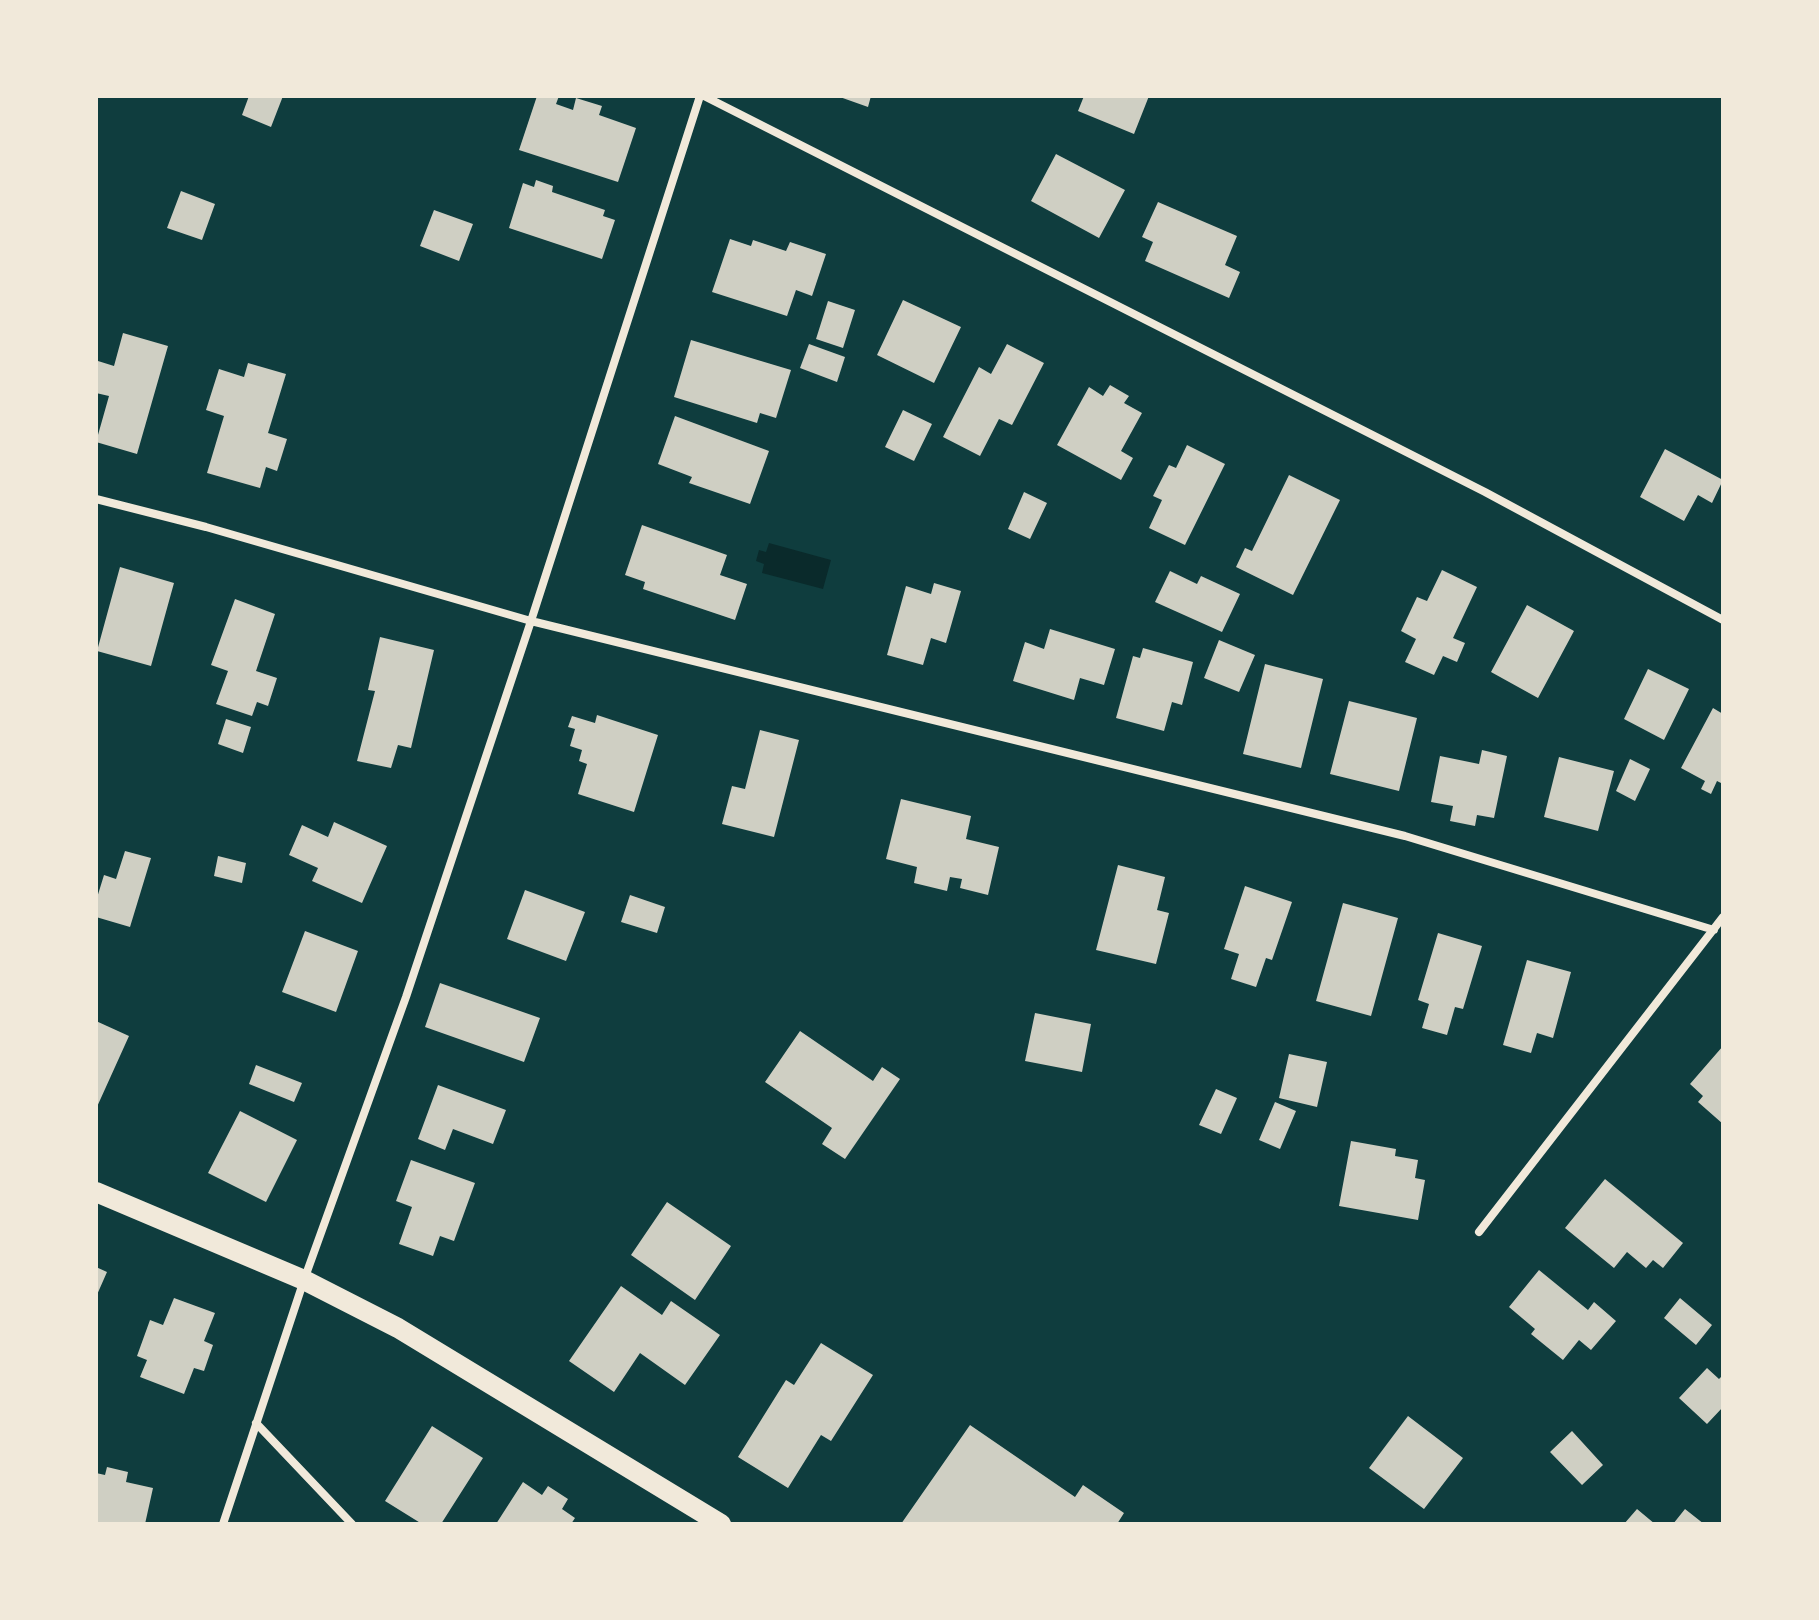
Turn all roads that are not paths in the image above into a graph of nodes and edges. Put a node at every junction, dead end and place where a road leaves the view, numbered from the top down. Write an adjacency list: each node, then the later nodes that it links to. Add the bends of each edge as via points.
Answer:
1 (702, 96): 3 (street, via 1485,492); 4 (street)
2 (96, 499): 4 (street)
3 (1723, 620)
4 (531, 621): 6 (street, via 1405,836); 9 (street, via 406,997)
5 (1723, 917): 6 (street)
6 (1714, 930): 8 (street)
7 (96, 1192): 9 (main road)
8 (1479, 1232)
9 (304, 1280): 10 (street); 13 (main road, via 398,1328)
10 (256, 1423): 11 (street); 12 (street)
11 (223, 1524)
12 (352, 1524)
13 (721, 1524)

